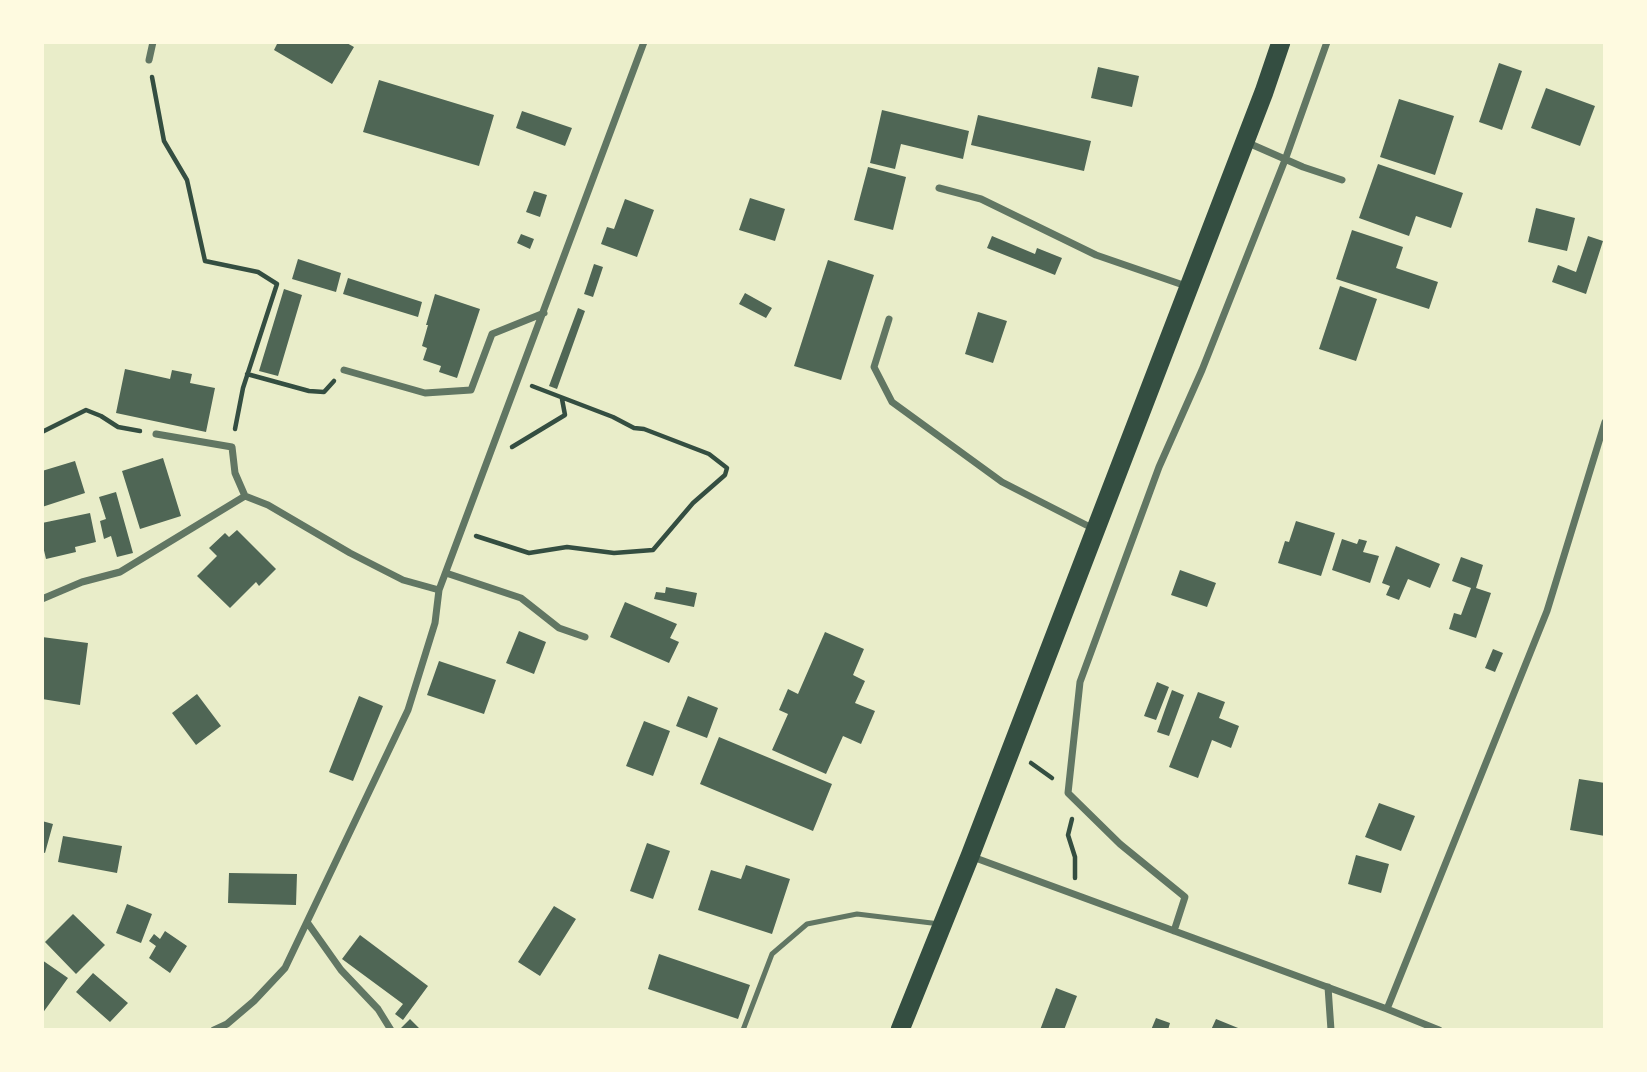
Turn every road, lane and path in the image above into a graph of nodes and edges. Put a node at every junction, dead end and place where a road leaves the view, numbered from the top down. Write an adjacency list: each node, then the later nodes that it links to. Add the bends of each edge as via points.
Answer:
1 (153, 42): 5 (street)
2 (644, 42): 11 (street)
3 (1281, 42): 6 (highway)
4 (1327, 42): 7 (street)
5 (149, 60): 14 (path, via 164,141 187,180 205,261 258,272 277,284)
6 (1245, 141): 7 (street); 10 (highway)
7 (1285, 160): 8 (street); 30 (street, via 1159,467 1080,682)
8 (1342, 180)
9 (940, 188): 10 (street, via 981,199 1096,255)
10 (1189, 287): 23 (highway)
11 (544, 313): 13 (street, via 492,334 471,390 425,393); 15 (street)
12 (889, 319): 23 (street, via 874,367 892,402 1002,482)
13 (344, 370): 14 (path, via 324,392)
14 (247, 374): 20 (path)
15 (519, 380): 16 (path); 21 (street)
16 (562, 398): 21 (path, via 565,415); 24 (path, via 709,454 727,468 725,475 693,503 653,550 614,553 567,547 529,554)
17 (1605, 422): 38 (street, via 1547,611)
18 (42, 432): 19 (path, via 86,410 118,427)
19 (156, 434): 20 (street)
20 (232, 447): 22 (street, via 235,473)
21 (486, 465): 24 (street)
22 (245, 496): 26 (street, via 403,580); 27 (street, via 120,572)
23 (1095, 530): 29 (highway)
24 (462, 531): 25 (street)
25 (446, 573): 26 (street); 28 (street, via 521,598 559,628)
26 (439, 590): 34 (street, via 435,623 408,710)
27 (42, 599)
28 (585, 637)
29 (1009, 754): 30 (path, via 1036,765); 32 (highway)
30 (1068, 793): 31 (street)
31 (1077, 801): 33 (path, via 1068,835 1075,857); 36 (street, via 1119,844 1185,897)
32 (970, 856): 33 (street); 35 (highway)
33 (1074, 895): 36 (street)
34 (307, 922): 39 (street, via 285,968 254,1001); 40 (street)
35 (943, 924): 41 (lane, via 857,914 807,924 772,954); 42 (highway)
36 (1174, 931): 37 (street)
37 (1328, 987): 38 (street); 43 (street)
38 (1387, 1009): 44 (street)
39 (214, 1030)
40 (391, 1030)
41 (743, 1030)
42 (900, 1030)
43 (1331, 1030)
44 (1439, 1030)

